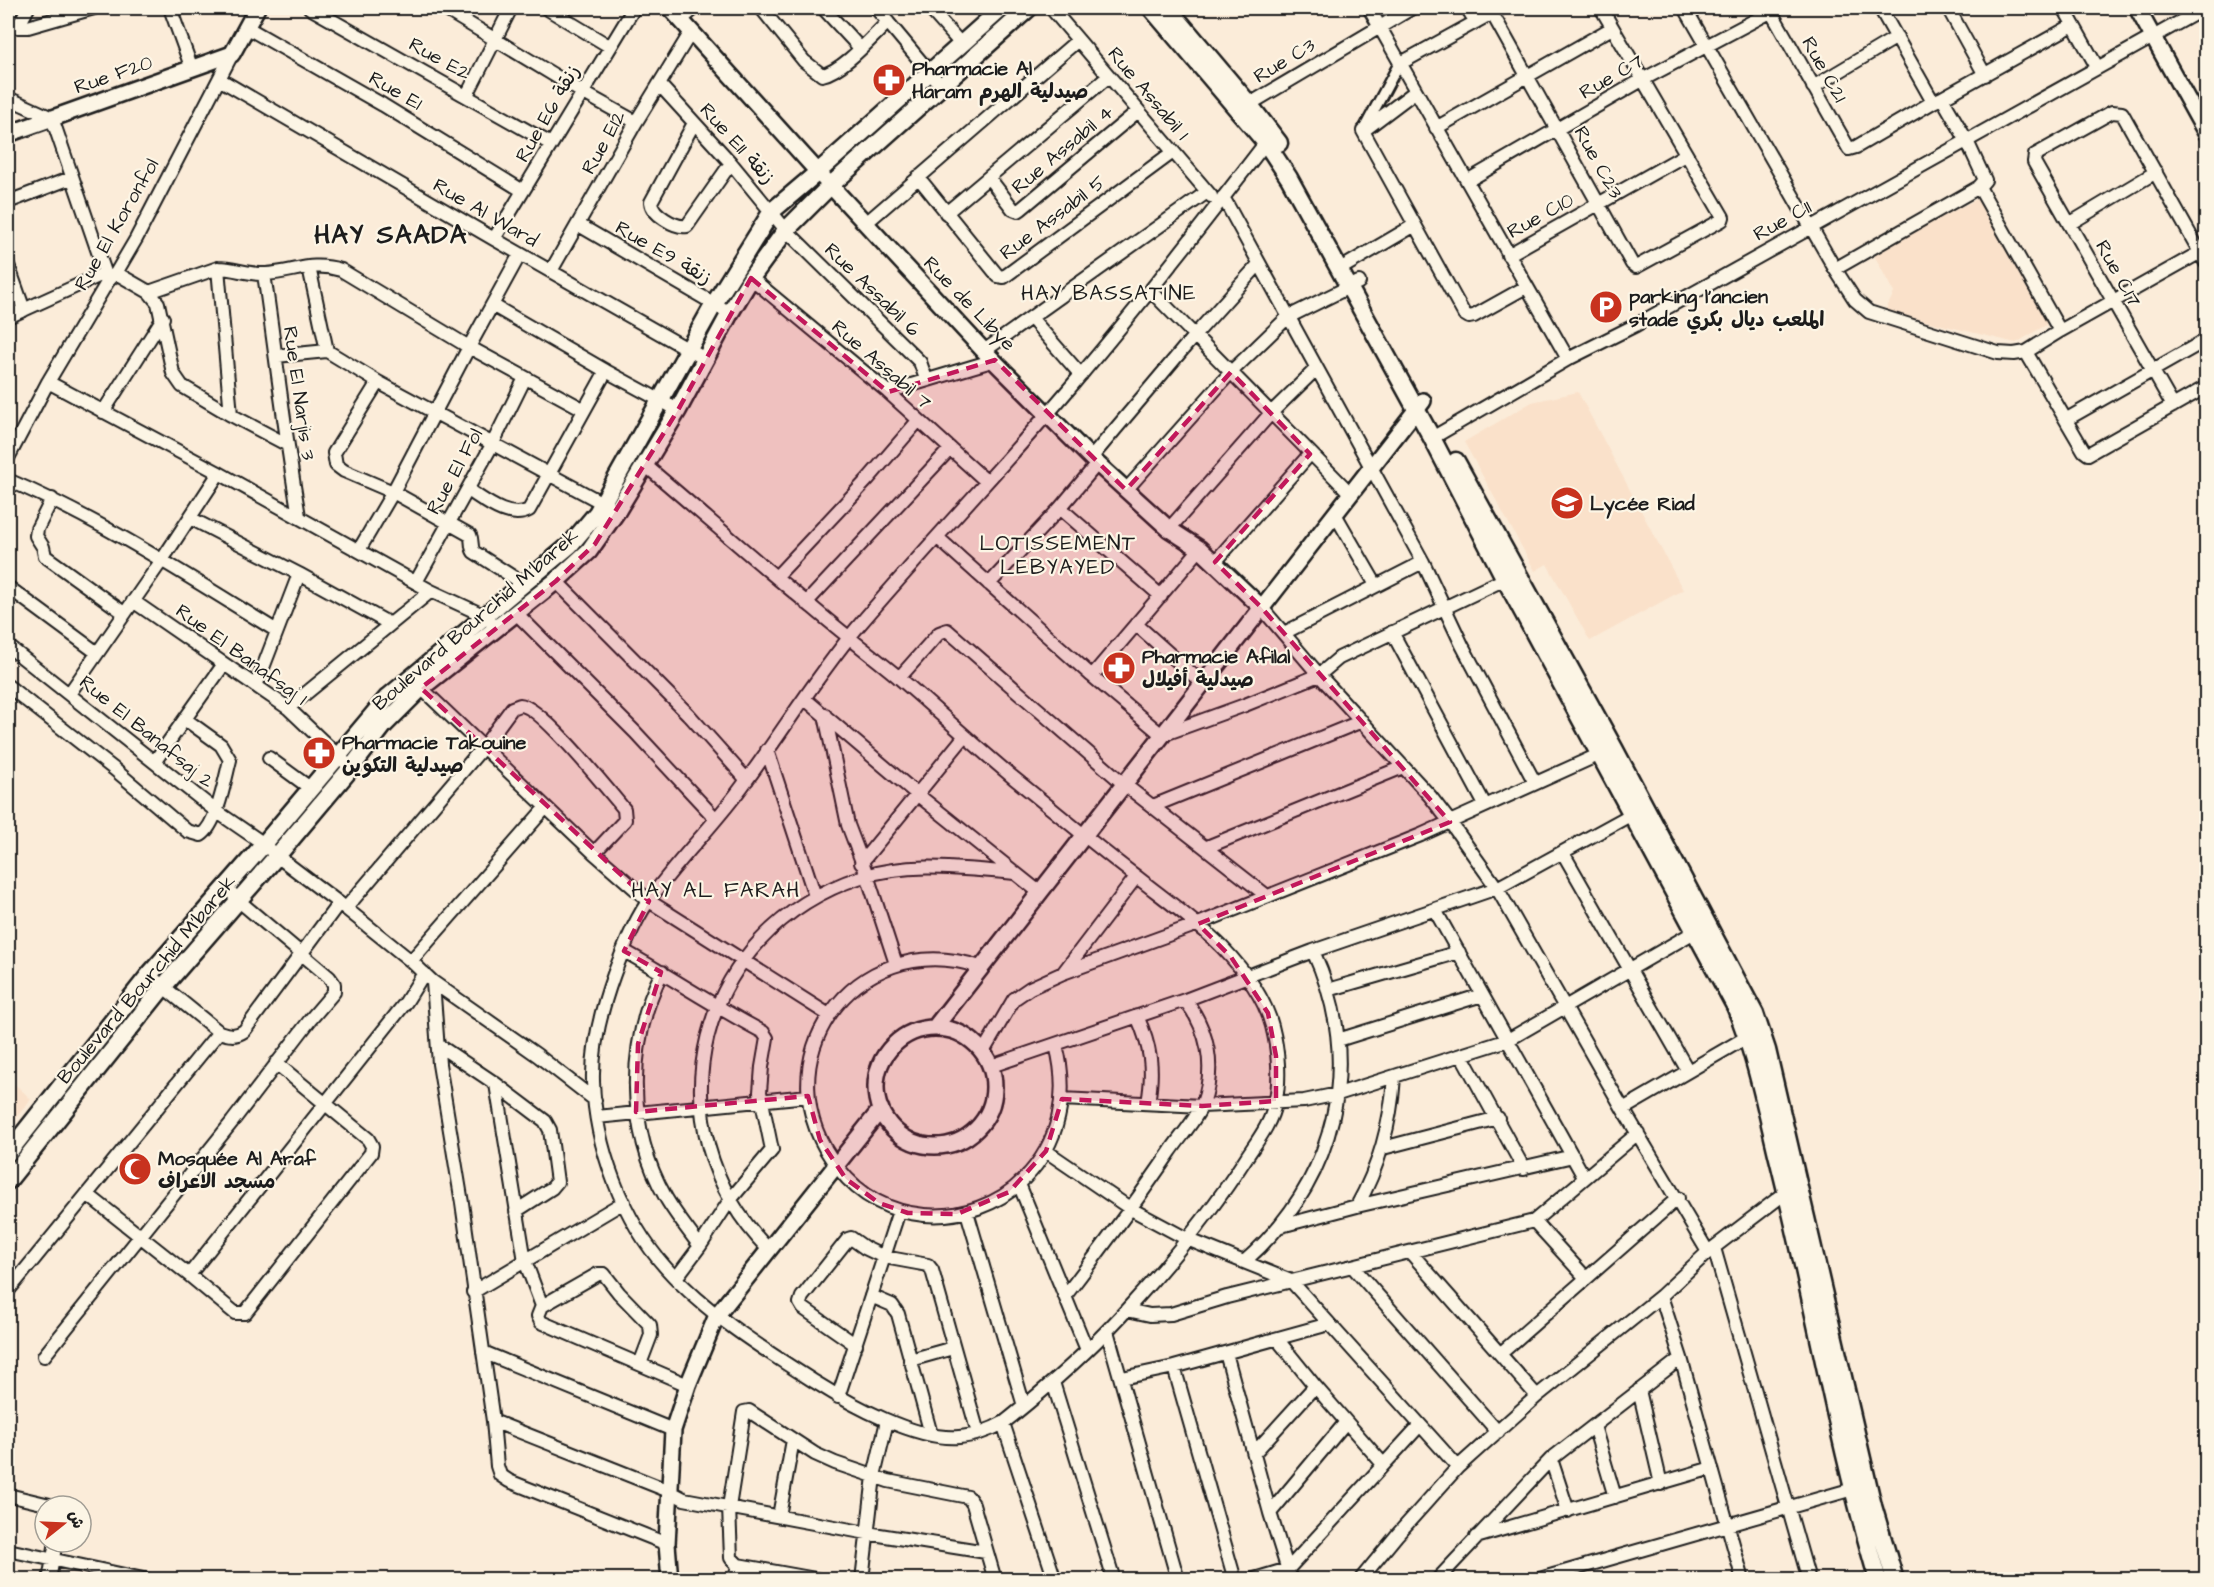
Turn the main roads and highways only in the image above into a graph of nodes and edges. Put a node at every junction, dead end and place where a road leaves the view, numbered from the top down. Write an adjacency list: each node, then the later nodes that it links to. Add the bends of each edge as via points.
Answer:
1 (1002, 8): 5 (main road, Boulevard Bourchid M'barek, via 772,211 714,304)
2 (1029, 8): 5 (main road, Boulevard Bourchid M'barek, via 786,230 751,278 645,465)
3 (1163, 10): 4 (main road, via 1269,138)
4 (1436, 436): 7 (main road); 7 (main road, via 1505,579)
5 (610, 507): 6 (main road, Boulevard Bourchid M'barek, via 570,545 483,615); 6 (main road, Boulevard Bourchid M'barek, via 589,551 556,581)
6 (416, 682): 8 (main road, Boulevard Bourchid M'barek, via 387,698 149,975); 9 (main road, Boulevard Bourchid M'barek, via 351,768)
7 (1607, 751): 12 (main road, via 1632,814 1735,1006); 12 (main road, via 1755,1014 1767,1050)
8 (74, 1070): 9 (main road); 10 (main road, Boulevard Bourchid M'barek)
9 (87, 1081): 11 (main road, Boulevard Bourchid M'barek)
10 (8, 1153)
11 (8, 1181)
12 (1793, 1187): 13 (main road, via 1853,1489); 14 (main road)
13 (1878, 1580)
14 (1894, 1580)

